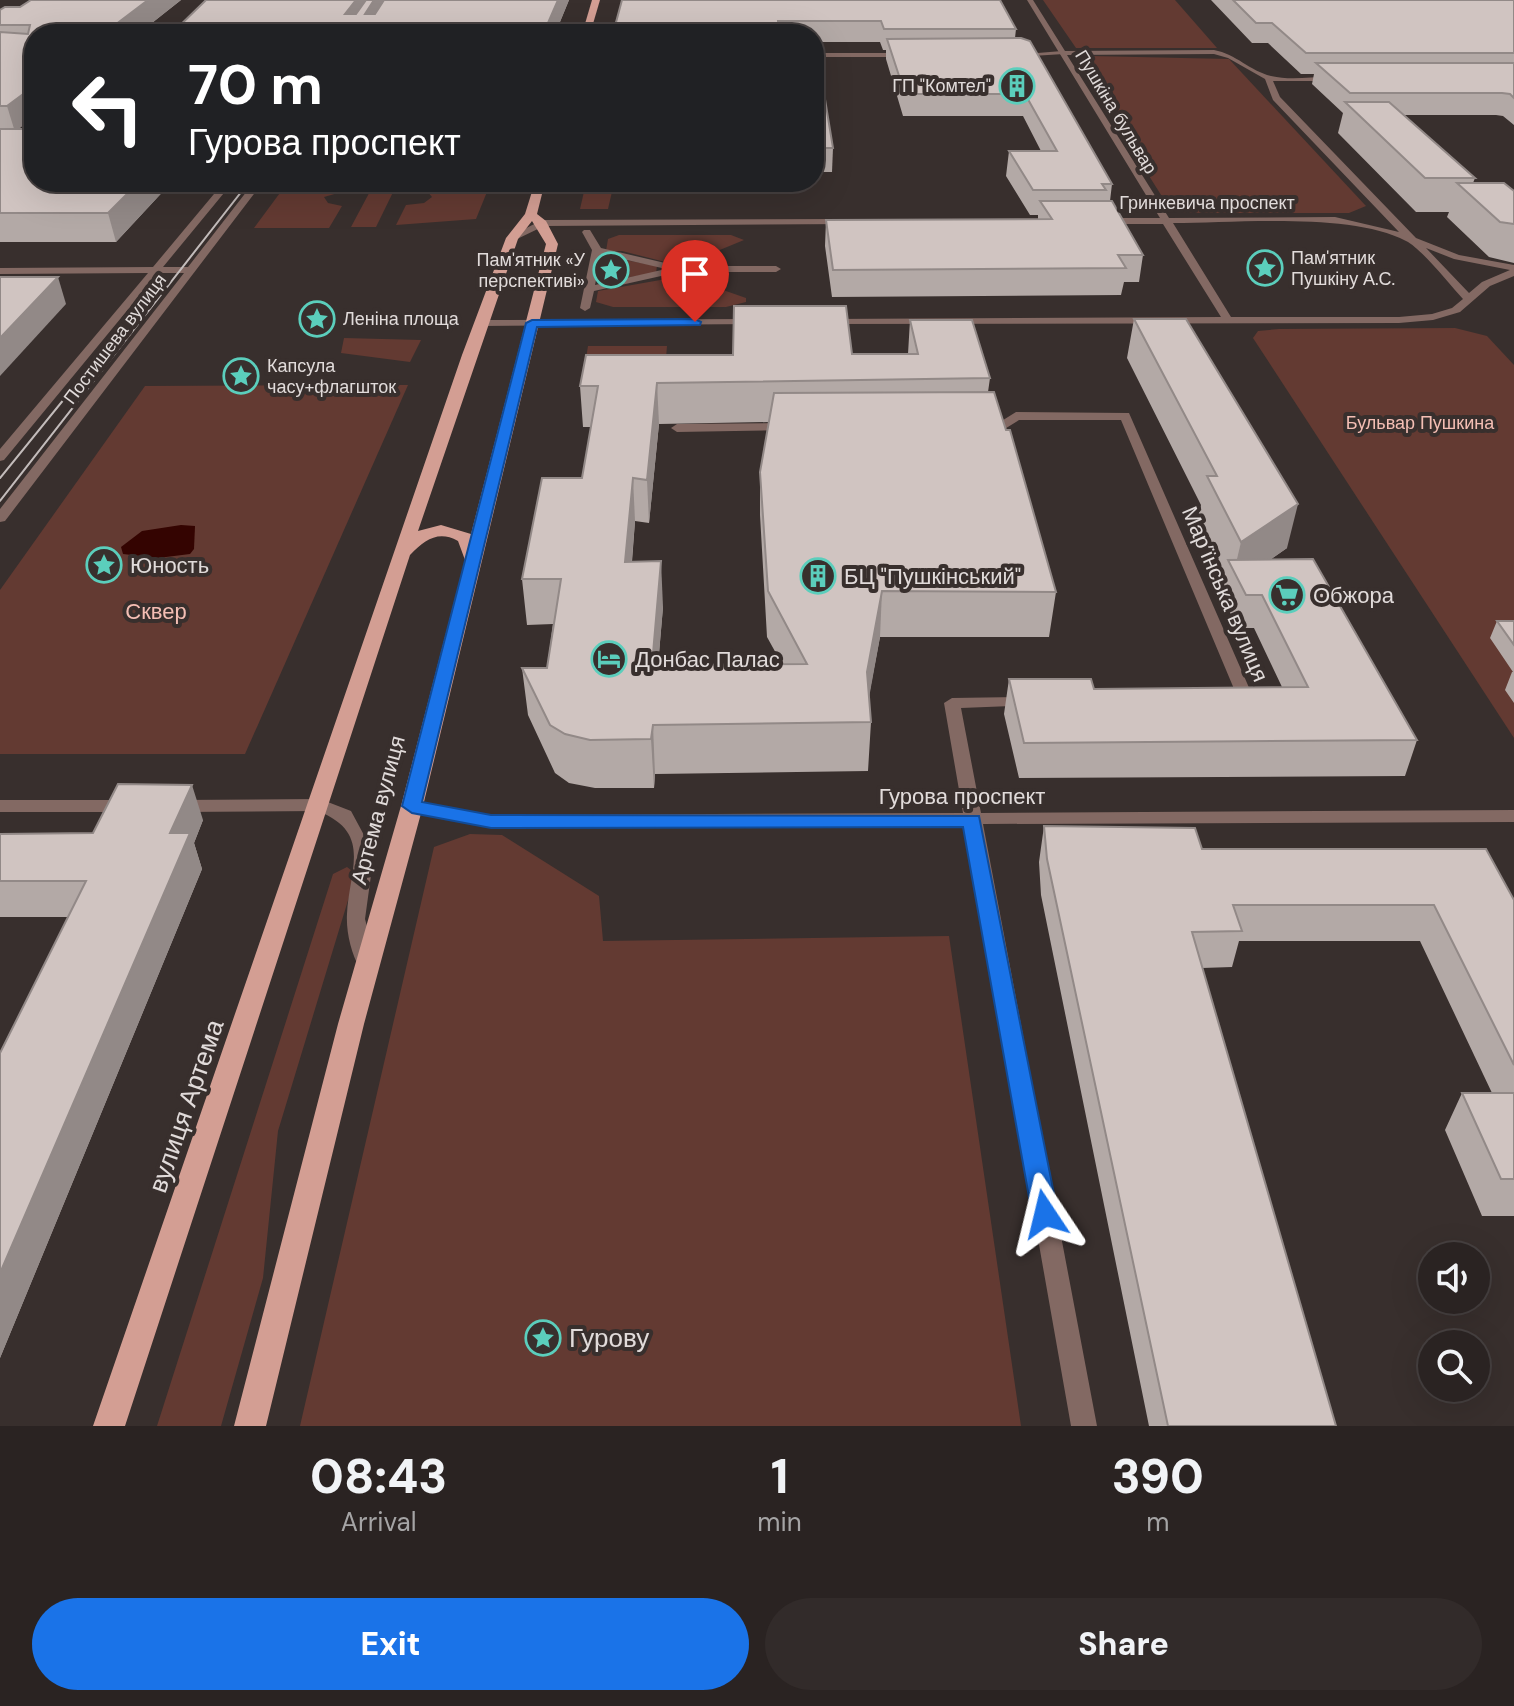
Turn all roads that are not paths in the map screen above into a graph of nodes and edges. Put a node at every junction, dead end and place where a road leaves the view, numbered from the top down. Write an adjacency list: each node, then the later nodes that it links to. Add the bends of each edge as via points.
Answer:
1 (596, 0): 3 (main road)
2 (1030, 0): 4 (street, Пушкіна бульвар)
3 (589, 24)
4 (1062, 53): 7 (street); 8 (street, via 1205,51 1234,55); 15 (street, Пушкіна бульвар)
5 (824, 55): 6 (street)
6 (916, 55)
7 (1010, 55)
8 (1269, 79): 9 (street); 18 (street, via 1276,98)
9 (1344, 79)
10 (220, 192): 22 (street, Постишева вулиця)
11 (251, 192): 23 (street, Постишева вулиця)
12 (539, 192): 13 (main road, Артема вулиця)
13 (537, 219): 16 (street); 32 (main road, Артема вулиця, via 512,238); 33 (main road, Артема вулиця, via 552,244)
14 (1085, 221): 15 (street, Гринкевича проспект)
15 (1164, 221): 18 (street, Гринкевича проспект, via 1335,220 1386,230); 29 (street, Пушкіна бульвар)
16 (858, 222)
17 (587, 232): 19 (street)
18 (1417, 245): 24 (street, Гринкевича проспект); 27 (street)
19 (597, 250): 20 (street); 26 (street)
20 (679, 269): 21 (street); 26 (street)
21 (776, 269)
22 (154, 270): 23 (street); 25 (street); 37 (street, Постишева вулиця)
23 (190, 270): 38 (street, Постишева вулиця)
24 (1514, 270): 27 (street, Гринкевича проспект)
25 (0, 271)
26 (589, 289): 28 (street)
27 (1467, 297): 29 (street, Гринкевича проспект, via 1465,305 1433,317)
28 (585, 308)
29 (1228, 321): 31 (street, Гринкевича проспект)
30 (766, 322): 33 (street)
31 (809, 322)
32 (482, 323): 33 (street); 39 (main road, Артема вулиця)
33 (532, 323): 40 (main road, Артема вулиця)
34 (958, 426): 41 (street, Мар’їнська вулиця, via 1003,426 1016,416 1125,416 1246,699)
35 (803, 427): 36 (street)
36 (677, 428)
37 (0, 457)
38 (0, 518)
39 (401, 556): 40 (main road, via 415,538 430,531 455,531 466,538); 43 (main road, Артема вулиця)
40 (472, 558): 45 (main road, Артема вулиця)
41 (1215, 700)
42 (1044, 702): 47 (street, via 952,703)
43 (320, 805): 44 (street); 48 (street, via 345,815 364,851 366,869 356,905 357,937); 49 (main road, вулиця Артема)
44 (0, 806)
45 (412, 806): 47 (street, Гурова проспект, via 491,821); 48 (main road, Артема вулиця)
46 (1514, 816): 47 (street, Гурова проспект)
47 (972, 821): 51 (street)
48 (367, 964): 50 (main road, Артема вулиця)
49 (109, 1426)
50 (250, 1426)
51 (1084, 1426)

